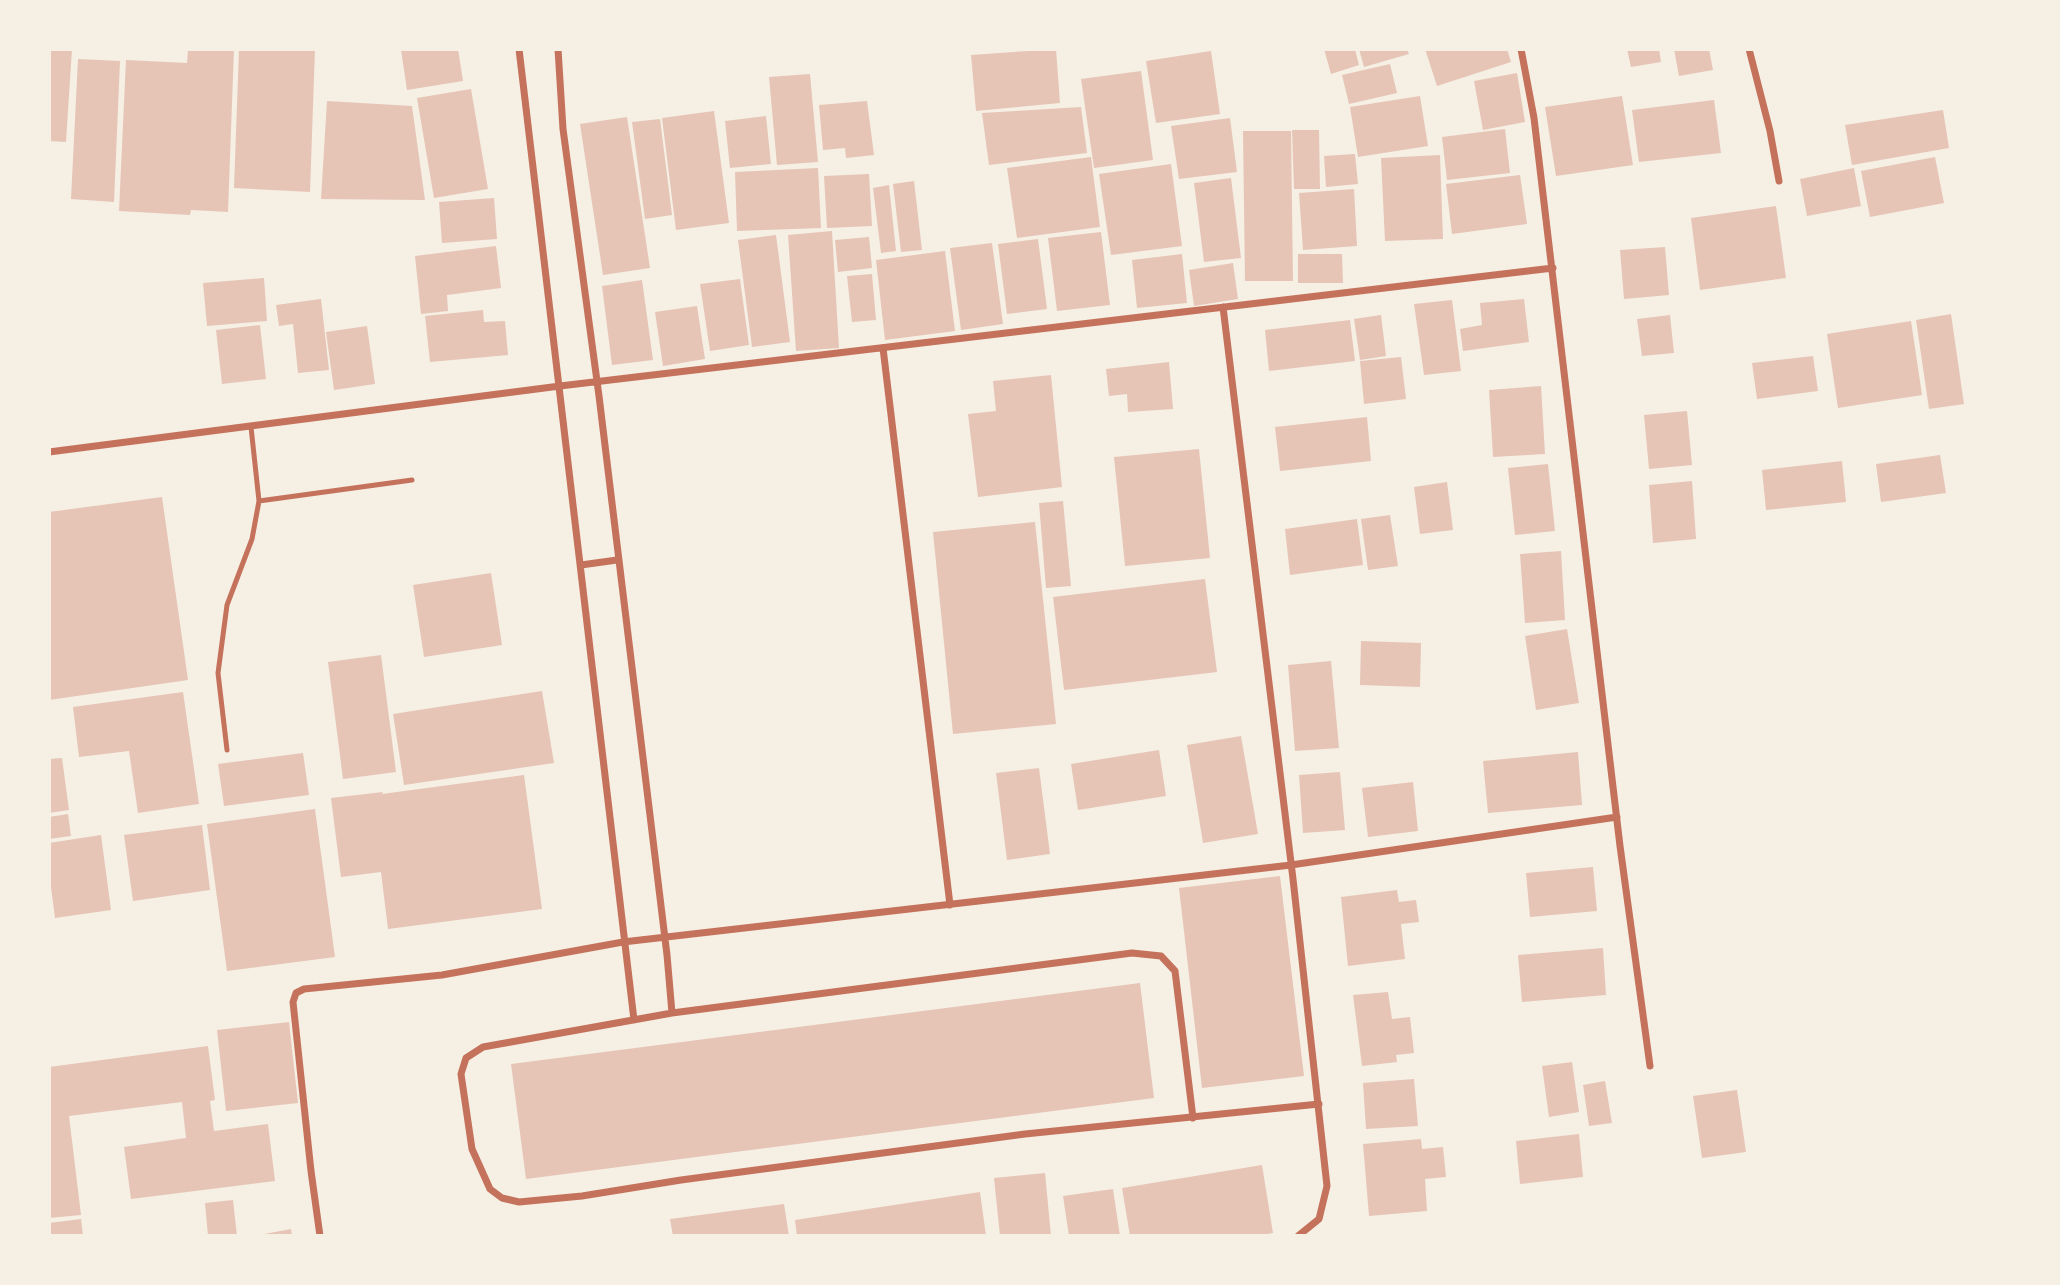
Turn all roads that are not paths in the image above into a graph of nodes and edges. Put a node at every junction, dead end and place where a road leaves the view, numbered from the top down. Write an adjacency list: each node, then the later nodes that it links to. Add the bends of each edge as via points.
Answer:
1 (519, 49): 10 (street)
2 (558, 49): 9 (street, via 563,129)
3 (1521, 49): 6 (street)
4 (1749, 49): 5 (street)
5 (1779, 181)
6 (1553, 268): 7 (street); 18 (street)
7 (1223, 307): 8 (street); 19 (street)
8 (883, 348): 9 (street); 20 (street)
9 (597, 382): 10 (street); 15 (street)
10 (560, 386): 11 (street); 16 (street)
11 (251, 427): 12 (street); 14 (lane)
12 (49, 452)
13 (412, 480): 14 (lane)
14 (259, 501): 17 (lane, via 252,539 227,606 218,673)
15 (617, 560): 16 (street); 21 (street)
16 (581, 565): 22 (street)
17 (227, 750)
18 (1617, 817): 19 (street); 25 (street)
19 (1291, 865): 20 (street); 26 (street)
20 (950, 905): 21 (street)
21 (665, 938): 22 (street); 23 (street)
22 (624, 942): 24 (street); 28 (street, via 442,975 296,993 293,1002)
23 (672, 1013): 24 (street); 27 (street, via 1101,956 1161,956 1175,971)
24 (634, 1020): 27 (street, via 483,1046 466,1058 461,1074 472,1149 490,1189 519,1202 1025,1134)
25 (1650, 1066)
26 (1319, 1104): 27 (street); 29 (street, via 1327,1186 1319,1219)
27 (1193, 1118)
28 (320, 1236)
29 (1298, 1236)

